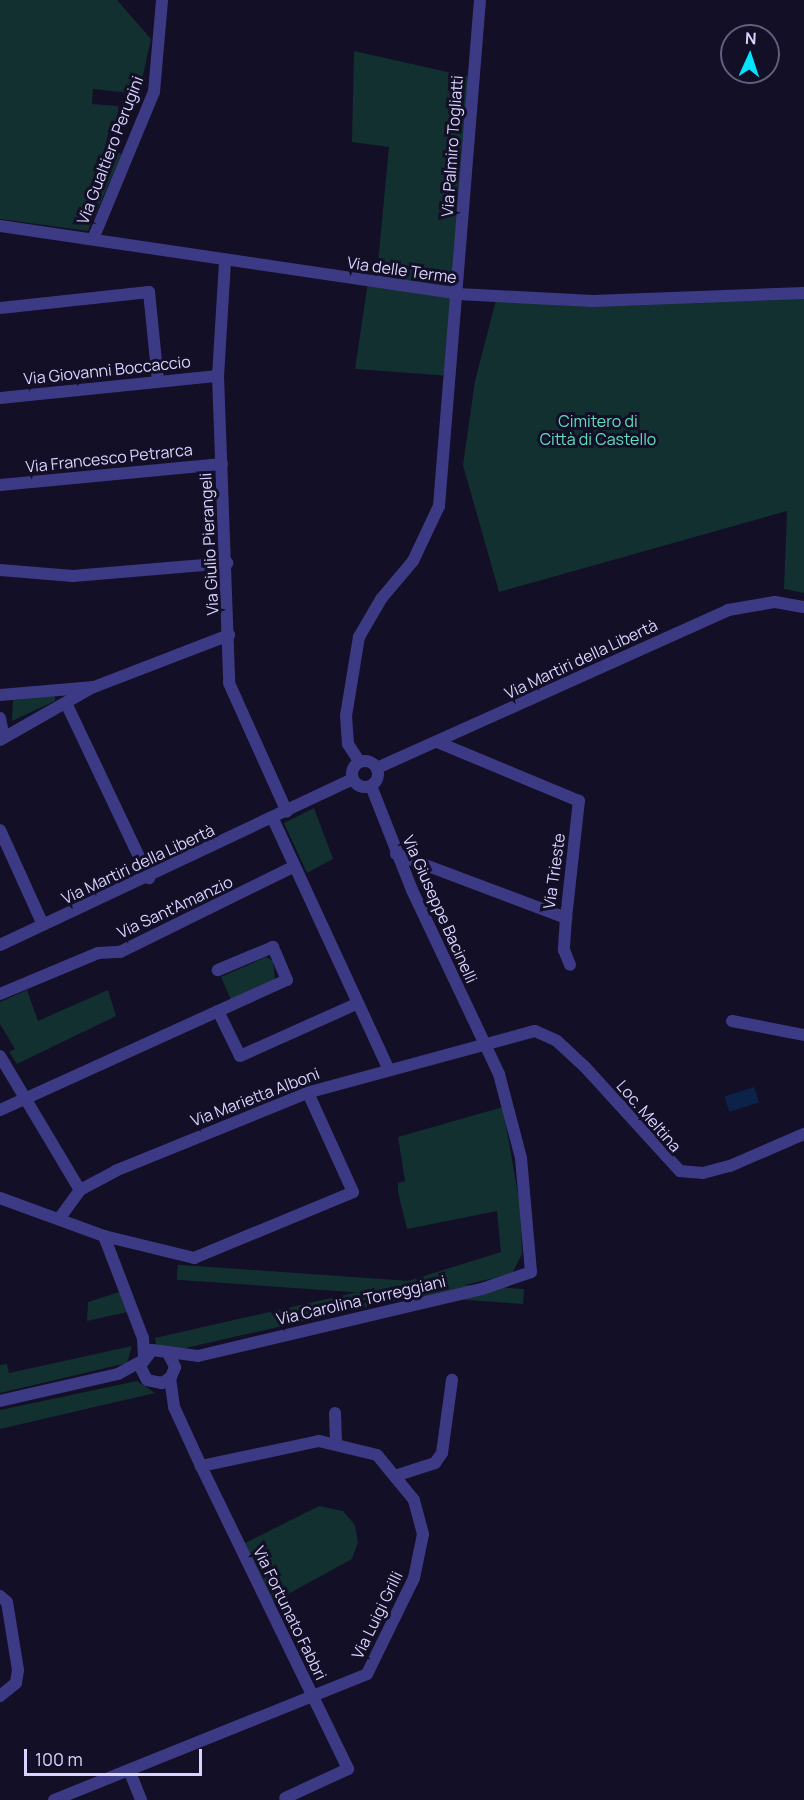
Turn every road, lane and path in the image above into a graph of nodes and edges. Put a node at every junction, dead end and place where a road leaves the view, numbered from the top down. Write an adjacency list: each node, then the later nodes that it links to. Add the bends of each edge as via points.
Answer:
1 (162, 0): 4 (street, Via Gualtiero Perugini, via 154,92)
2 (480, 0): 7 (street, Via Palmiro Togliatti)
3 (0, 226): 4 (street, Via delle Terme)
4 (93, 239): 5 (street, Via delle Terme)
5 (225, 262): 7 (street, Via delle Terme); 9 (street, Via Giulio Pierangeli)
6 (804, 293): 7 (street, Via delle Terme, via 593,301)
7 (458, 294): 24 (street, Via Palmiro Togliatti, via 440,506 413,561 381,599 359,637 351,667 348,744)
8 (0, 308): 10 (street, via 149,292)
9 (218, 376): 10 (street, Via Giovanni Boccaccio); 12 (street, Via Giulio Pierangeli)
10 (158, 381): 11 (street, Via Giovanni Boccaccio)
11 (0, 398)
12 (222, 464): 13 (street, Via Francesco Petrarca); 14 (street, Via Giulio Pierangeli)
13 (0, 485)
14 (227, 563): 15 (street, via 73,576); 17 (street, Via Giulio Pierangeli)
15 (0, 570)
16 (804, 607): 23 (street, Via Martiri della Libertà, via 775,602 728,610)
17 (229, 635): 18 (street); 28 (street, Via Giulio Pierangeli, via 229,683)
18 (94, 687): 19 (street); 20 (street)
19 (0, 695)
20 (66, 703): 22 (street); 33 (street)
21 (0, 718): 22 (street)
22 (2, 739)
23 (440, 743): 25 (street, Via Martiri della Libertà); 34 (street, Via Trieste, via 579,801)
24 (359, 761): 25 (street); 26 (street)
25 (378, 768): 27 (street)
26 (353, 779): 27 (street); 28 (street, Via Martiri della Libertà)
27 (371, 786): 31 (street, Via Giuseppe Bacinelli)
28 (287, 812): 29 (street, Via Martiri della Libertà)
29 (273, 819): 32 (street); 33 (street, Via Martiri della Libertà)
30 (0, 830): 35 (street)
31 (396, 854): 34 (street, Via Trieste); 44 (street, Via Giuseppe Bacinelli)
32 (293, 867): 39 (street, Via Sant'Amanzio, via 120,952 98,953); 40 (street)
33 (149, 878): 35 (street, Via Martiri della Libertà)
34 (566, 918): 37 (street, via 564,950)
35 (43, 925): 36 (street, Via Martiri della Libertà)
36 (0, 945)
37 (570, 965)
38 (218, 970): 41 (street, via 273,947 287,980)
39 (0, 994)
40 (356, 1004): 41 (street, via 240,1056); 46 (street)
41 (218, 1011): 48 (street)
42 (732, 1021): 43 (street)
43 (804, 1035)
44 (483, 1045): 46 (street, Via Marietta Alboni); 50 (street, Loc. Meltina, via 536,1031 557,1041 680,1172 703,1173 730,1166); 55 (street, Via Giuseppe Bacinelli, via 505,1094 521,1158)
45 (0, 1056): 48 (street)
46 (388, 1068): 47 (street, Via Marietta Alboni)
47 (308, 1093): 51 (street, Via Marietta Alboni); 54 (street, via 353,1192 194,1258)
48 (25, 1096): 49 (street); 51 (street)
49 (0, 1110)
50 (804, 1134)
51 (80, 1190): 53 (street)
52 (0, 1198): 53 (street)
53 (59, 1219): 54 (street)
54 (104, 1236): 56 (street)
55 (531, 1272): 58 (street, Via Carolina Torreggiani, via 482,1289)
56 (143, 1338): 57 (street); 59 (street)
57 (162, 1351): 58 (street, Via Carolina Torreggiani); 59 (street); 61 (street, Via Fortunato Fabbri)
58 (198, 1356): 61 (street, Via Carolina Torreggiani)
59 (143, 1358): 60 (street); 63 (street)
60 (118, 1374): 63 (street); 64 (street)
61 (172, 1375): 63 (street); 65 (street, Via Fortunato Fabbri)
62 (452, 1380): 69 (street, via 441,1453 428,1467)
63 (149, 1381): 65 (street, Via Fortunato Fabbri)
64 (0, 1401)
65 (174, 1407): 68 (street, Via Fortunato Fabbri)
66 (335, 1413): 67 (street)
67 (336, 1442): 68 (street, Via Luigi Grilli, via 280,1446); 69 (street, Via Luigi Grilli, via 377,1455)
68 (201, 1466): 72 (street, Via Fortunato Fabbri)
69 (398, 1475): 72 (street, Via Luigi Grilli, via 414,1500 423,1534 414,1578 367,1674)
70 (0, 1596): 71 (street, via 7,1602 18,1670 16,1683)
71 (0, 1696)
72 (312, 1699): 73 (street, Via Luigi Grilli); 74 (street, Via Fortunato Fabbri, via 348,1769)
73 (129, 1770): 75 (street, Via Luigi Grilli); 76 (street)
74 (285, 1798)
75 (54, 1800)
76 (141, 1800)

